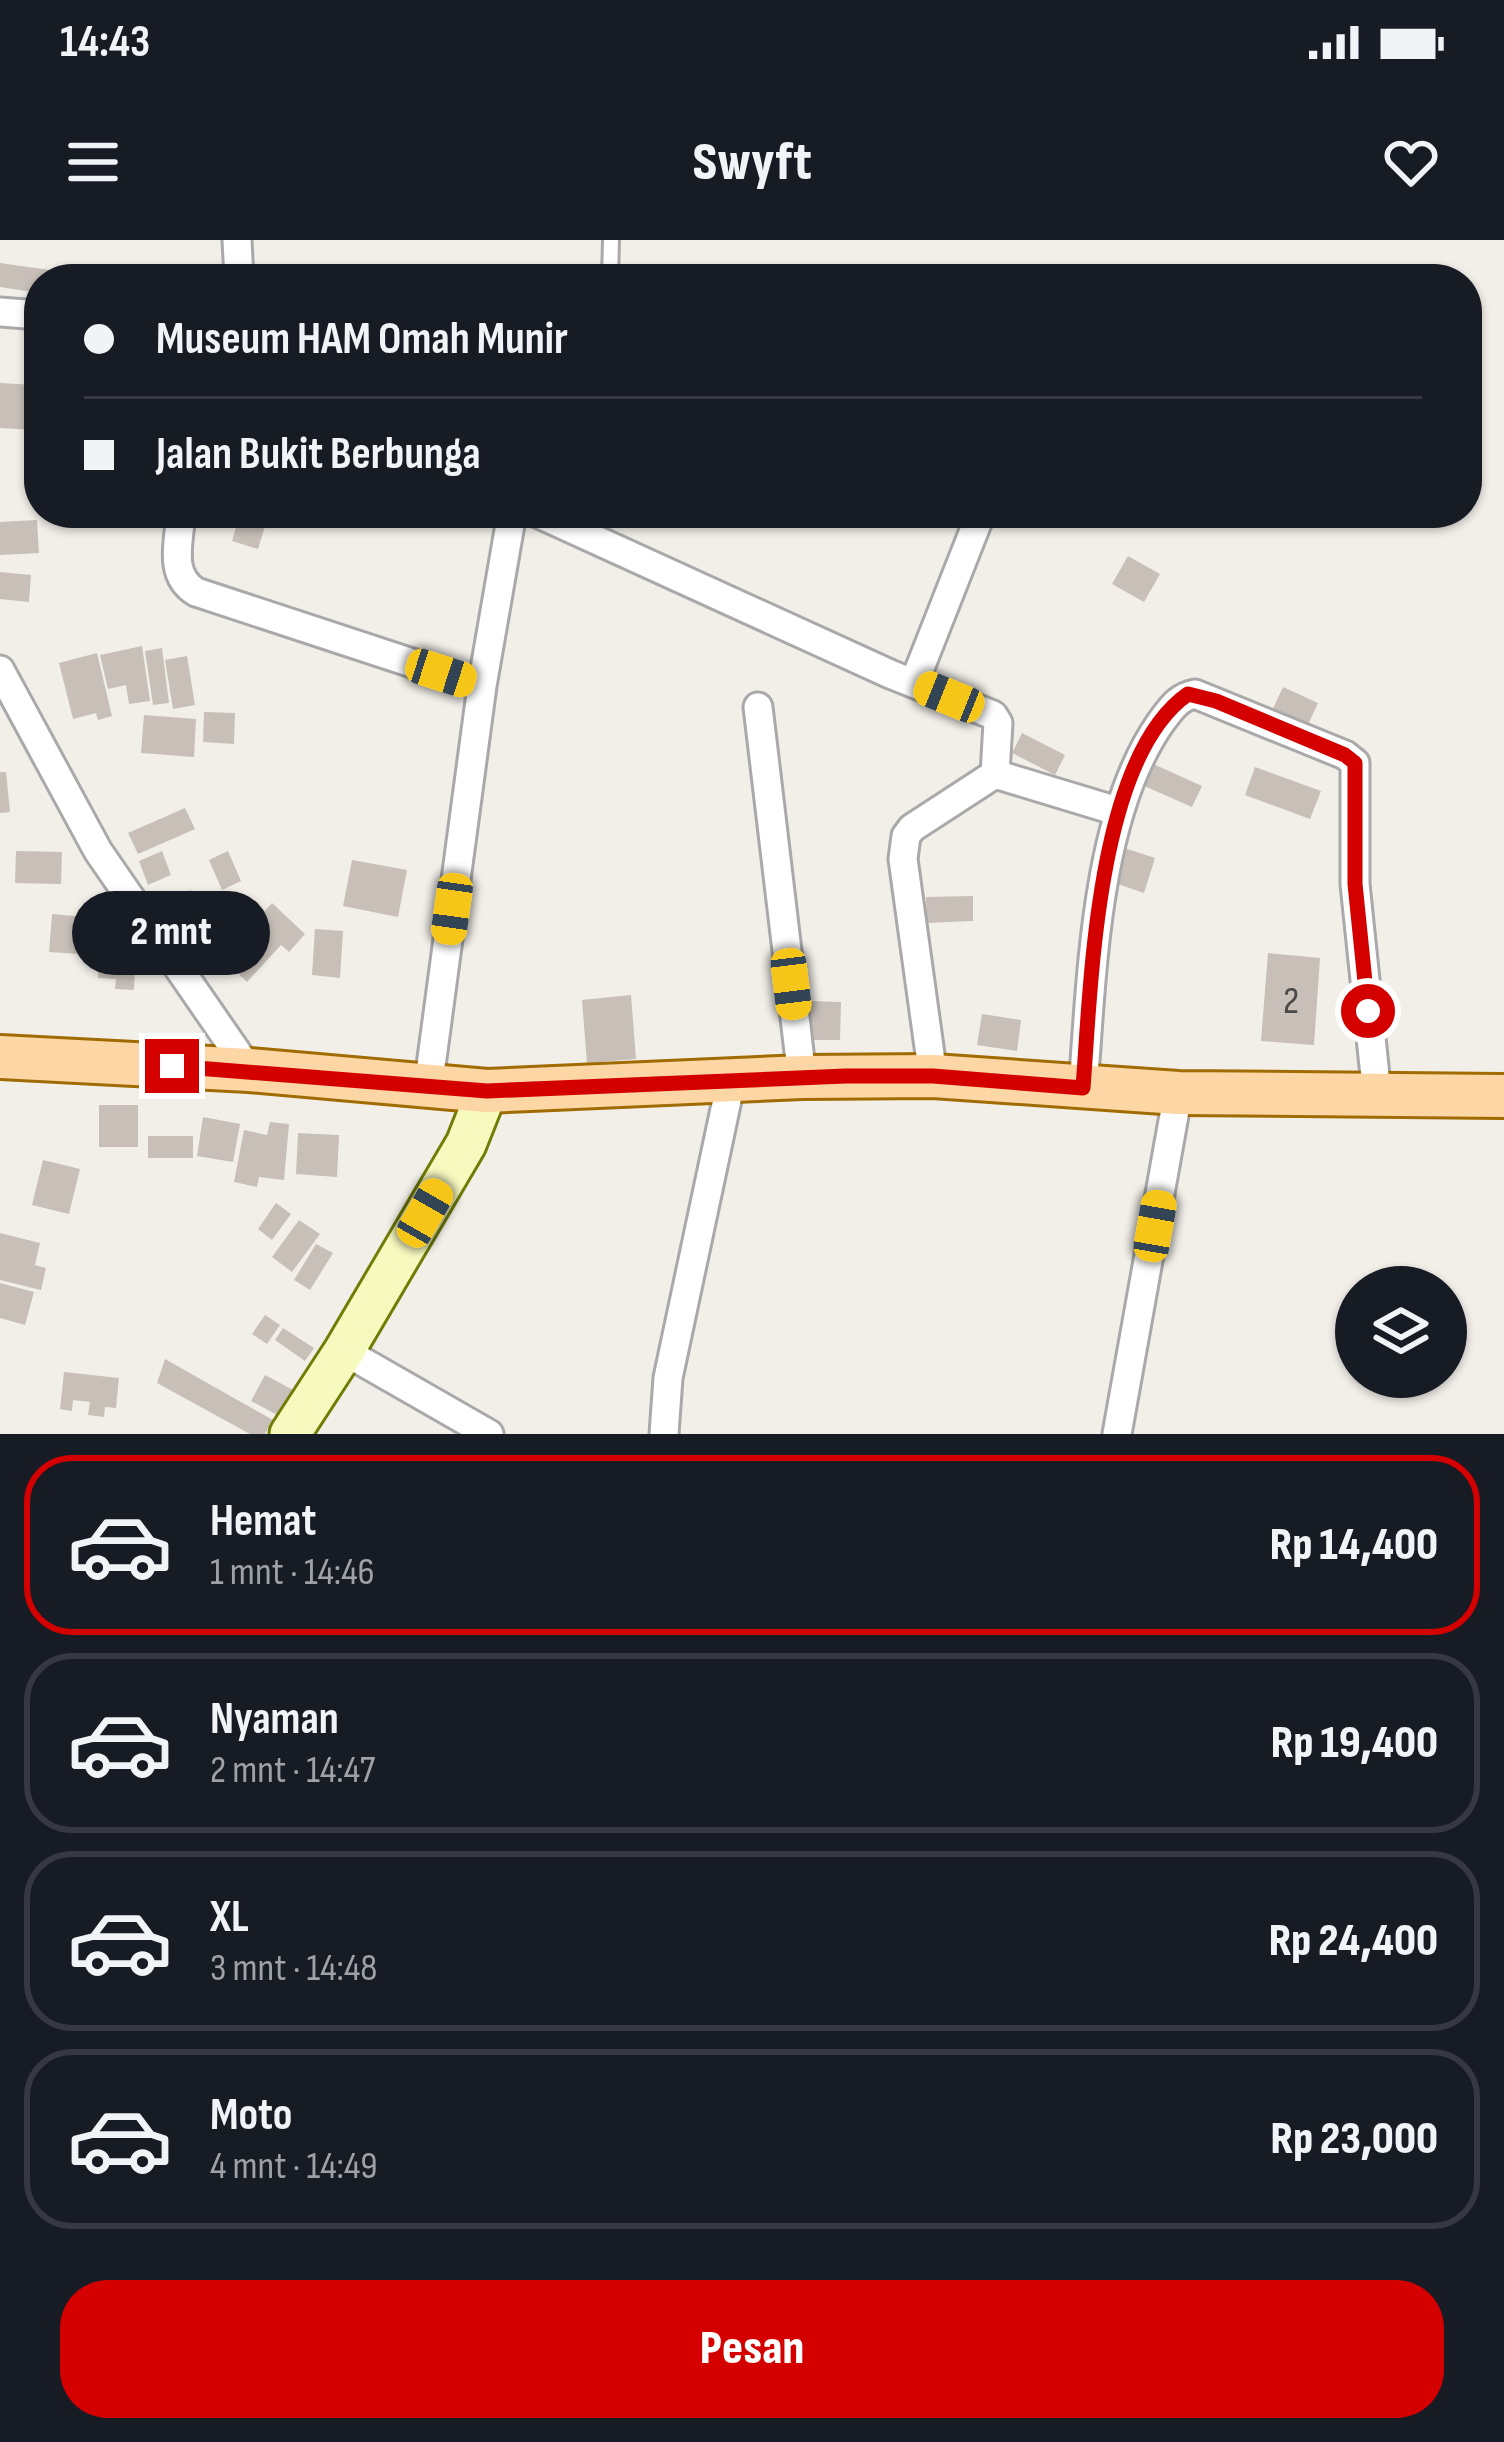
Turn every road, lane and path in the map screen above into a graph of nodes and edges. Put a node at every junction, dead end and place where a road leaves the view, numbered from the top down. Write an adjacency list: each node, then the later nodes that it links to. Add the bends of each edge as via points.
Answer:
1 (180, 528): 7 (street, via 178,567 196,592)
2 (509, 528): 7 (street)
3 (598, 528): 6 (street)
4 (975, 528): 6 (street)
5 (0, 670): 12 (street, via 98,851)
6 (914, 683): 9 (street, via 993,716)
7 (482, 686): 16 (street)
8 (758, 706): 14 (street)
9 (994, 774): 10 (street); 13 (street, via 906,836)
10 (1117, 812): 17 (street); 20 (street, via 1139,753 1188,694 1352,759)
11 (0, 1057): 12 (main road)
12 (249, 1070): 16 (main road)
13 (933, 1076): 14 (main road); 17 (main road)
14 (802, 1077): 15 (main road)
15 (731, 1081): 18 (main road); 25 (street, via 668,1378)
16 (428, 1088): 18 (main road)
17 (1083, 1088): 19 (main road)
18 (487, 1091): 22 (street, via 466,1144)
19 (1178, 1094): 20 (main road); 26 (street)
20 (1376, 1095): 21 (main road)
21 (1504, 1096)
22 (344, 1351): 23 (street); 24 (street)
23 (290, 1434)
24 (489, 1434)
25 (664, 1434)
26 (1117, 1434)

